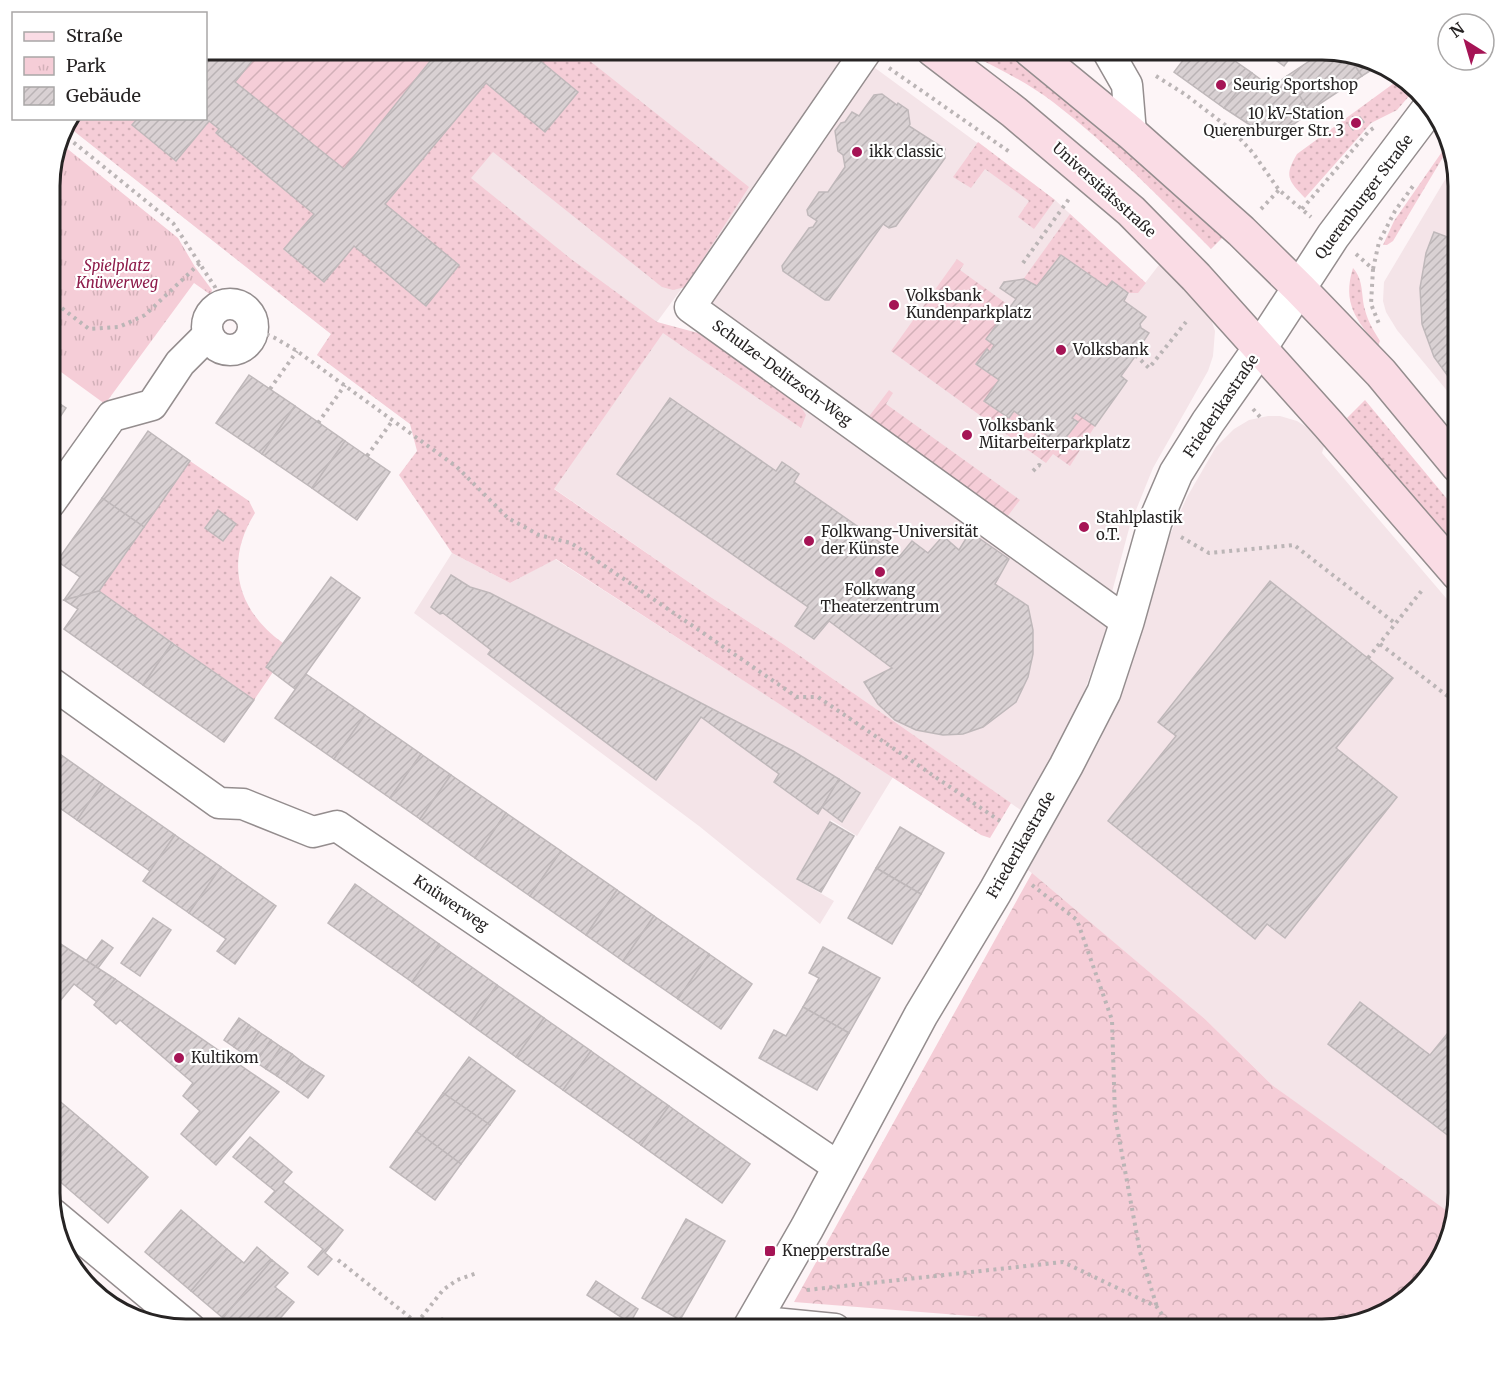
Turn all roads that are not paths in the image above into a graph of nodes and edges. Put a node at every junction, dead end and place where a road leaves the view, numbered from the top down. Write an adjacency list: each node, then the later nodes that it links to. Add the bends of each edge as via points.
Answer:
1 (860, 60): 13 (street, Schulze-Delitzsch-Weg, via 690,307)
2 (946, 60): 9 (main road, Universitätsstraße, via 1131,211)
3 (1042, 60): 6 (main road)
4 (1118, 60): 6 (street, via 1139,79)
5 (1426, 114): 7 (street, Querenburger Straße, via 1333,236)
6 (1131, 133): 7 (main road)
7 (1299, 288): 9 (street); 10 (main road, via 1381,373)
8 (208, 335): 8 (street, via 220,348 238,349 251,336 251,318 239,306 222,305 208,317); 11 (street, via 180,363 152,405 112,416)
9 (1260, 348): 12 (main road, Universitätsstraße); 13 (street, Friederikastraße, via 1176,473 1155,522)
10 (1448, 454)
11 (60, 488)
12 (1448, 562)
13 (1127, 622): 15 (street, Friederikastraße, via 1104,692 1066,766 921,1015)
14 (60, 689): 15 (street, Knüwerweg, via 219,803 243,804 313,832 337,826)
15 (840, 1168): 18 (street, Friederikastraße)
16 (63, 1224): 17 (street)
17 (178, 1319)
18 (754, 1319)

